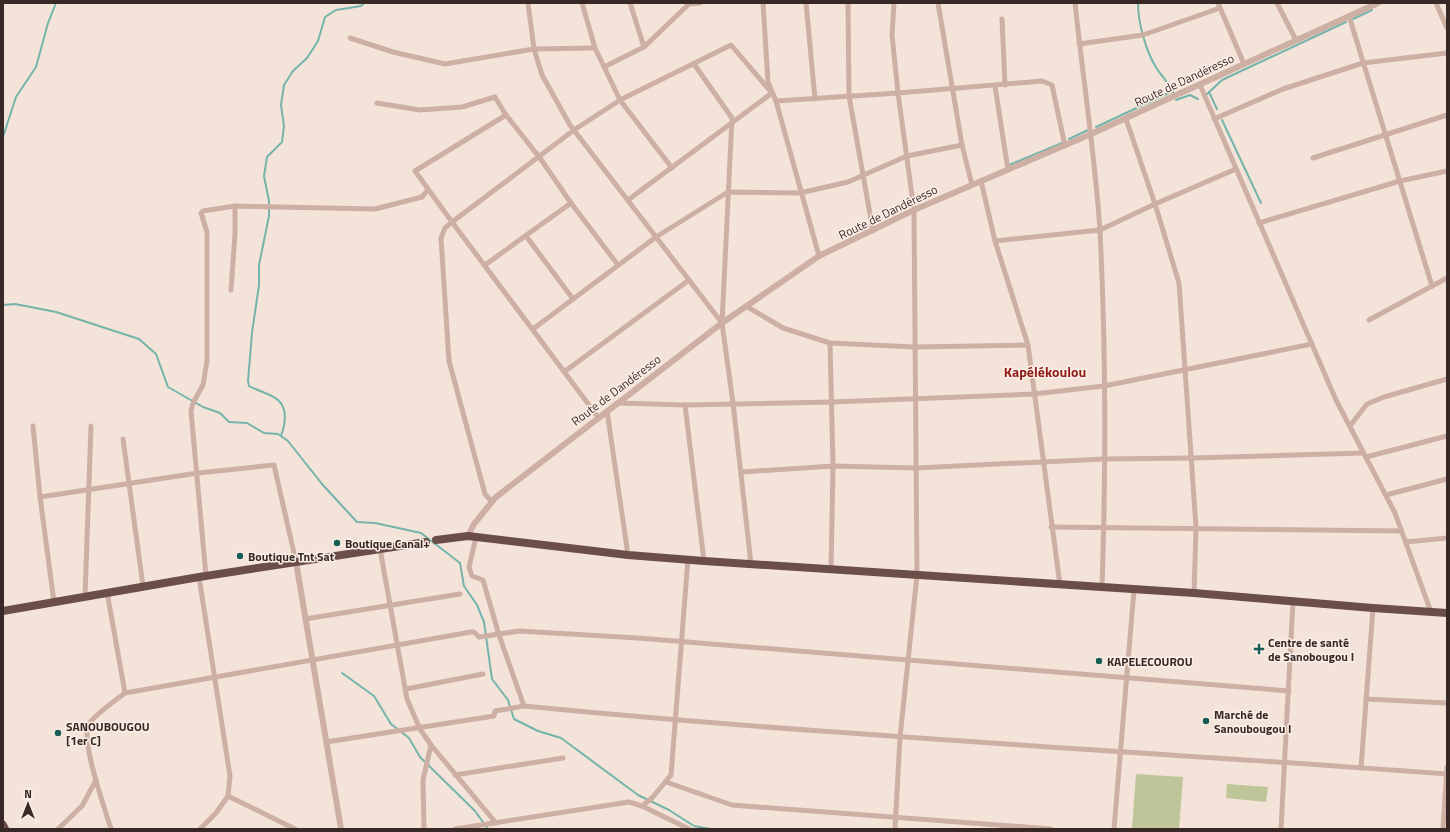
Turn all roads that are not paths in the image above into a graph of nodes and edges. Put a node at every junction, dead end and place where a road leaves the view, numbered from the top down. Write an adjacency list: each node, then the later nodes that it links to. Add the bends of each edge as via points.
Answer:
1 (528, 3): 24 (street)
2 (582, 3): 23 (street)
3 (630, 3): 22 (street)
4 (689, 3): 5 (street); 22 (street)
5 (700, 3)
6 (763, 3): 34 (street, via 768,82)
7 (806, 3): 37 (street)
8 (848, 3): 36 (street)
9 (894, 3): 35 (street, via 892,35)
10 (938, 3): 33 (street)
11 (1075, 3): 21 (street)
12 (1277, 3): 20 (street)
13 (1378, 3): 16 (street, Route de Dandéresso)
14 (1436, 3): 18 (street)
15 (1219, 5): 21 (street, via 1143,35); 28 (street)
16 (1349, 16): 20 (street, Route de Dandéresso); 26 (street)
17 (1002, 19): 30 (street)
18 (1447, 28)
19 (350, 38): 24 (street, via 393,52 445,64)
20 (1296, 40): 28 (street, Route de Dandéresso)
21 (1079, 44): 47 (street)
22 (644, 47): 29 (street)
23 (595, 48): 24 (street); 29 (street)
24 (534, 49): 46 (street, via 542,75)
25 (1447, 53): 26 (street)
26 (1363, 63): 44 (street, via 1283,89); 48 (street)
27 (694, 64): 34 (street, via 731,45); 38 (street); 45 (street, via 732,118)
28 (1244, 64): 31 (street, Route de Dandéresso)
29 (604, 67): 38 (street)
30 (1005, 85): 32 (street); 50 (street, via 1042,81 1052,85)
31 (1200, 85): 43 (street, Route de Dandéresso); 44 (street)
32 (995, 86): 33 (street); 56 (street)
33 (952, 89): 35 (street); 49 (street)
34 (772, 93): 39 (street); 45 (street)
35 (898, 93): 36 (street); 51 (street)
36 (849, 96): 37 (street); 58 (street)
37 (815, 99): 39 (street)
38 (620, 100): 46 (street); 54 (street)
39 (776, 102): 64 (street)
40 (377, 103): 42 (street, via 420,110 462,107 495,97)
41 (1447, 115): 48 (street)
42 (506, 116): 52 (street); 62 (street, via 415,171)
43 (1126, 118): 47 (street, Route de Dandéresso); 67 (street)
44 (1214, 119): 55 (street)
45 (732, 123): 54 (street); 63 (street)
46 (574, 130): 52 (street); 65 (street)
47 (1091, 134): 50 (street, Route de Dandéresso); 72 (street)
48 (1385, 135): 53 (street); 60 (street)
49 (962, 145): 51 (street); 61 (street)
50 (1065, 146): 56 (street, Route de Dandéresso)
51 (907, 156): 58 (street); 69 (street)
52 (540, 158): 66 (street); 70 (street)
53 (1313, 158)
54 (672, 168): 65 (street)
55 (1236, 169): 67 (street); 71 (street)
56 (1008, 170): 59 (street, Route de Dandéresso)
57 (1447, 171): 60 (street)
58 (863, 176): 64 (street); 73 (street)
59 (981, 181): 61 (street, Route de Dandéresso); 76 (street)
60 (1400, 181): 71 (street); 82 (street)
61 (972, 185): 69 (street, Route de Dandéresso)
62 (428, 190): 68 (street, via 422,197 375,209); 70 (street)
63 (728, 192): 64 (street); 75 (street); 87 (street)
64 (800, 193): 77 (street)
65 (628, 200): 75 (street)
66 (570, 203): 74 (street); 79 (street)
67 (1155, 204): 72 (street); 93 (street, via 1179,284)
68 (235, 206): 83 (street); 117 (street, via 201,213 207,232 207,361 204,385 191,411)
69 (914, 210): 73 (street, Route de Dandéresso); 92 (street)
70 (452, 222): 78 (street); 123 (street, via 445,228 441,238 449,361 485,494)
71 (1259, 222): 90 (street)
72 (1100, 230): 76 (street); 96 (street)
73 (873, 231): 77 (street, Route de Dandéresso)
74 (526, 236): 78 (street); 84 (street)
75 (656, 237): 79 (street); 81 (street)
76 (995, 241): 91 (street)
77 (819, 256): 85 (street, Route de Dandéresso)
78 (485, 265): 88 (street)
79 (618, 266): 84 (street)
80 (1447, 278): 82 (street)
81 (689, 280): 87 (street); 94 (street)
82 (1432, 286): 86 (street)
83 (231, 290)
84 (573, 299): 88 (street)
85 (746, 306): 87 (street, Route de Dandéresso); 89 (street, via 783,328)
86 (1369, 320)
87 (722, 323): 100 (street, Route de Dandéresso); 101 (street)
88 (533, 329): 94 (street)
89 (830, 343): 92 (street); 99 (street)
90 (1312, 344): 93 (street); 107 (street)
91 (1028, 345): 92 (street); 97 (street)
92 (914, 347): 98 (street)
93 (1186, 371): 96 (street); 111 (street)
94 (564, 372): 104 (street)
95 (1447, 380): 107 (street, via 1367,404)
96 (1104, 386): 97 (street); 112 (street)
97 (1034, 394): 98 (street); 113 (street)
98 (916, 399): 99 (street); 115 (street)
99 (832, 402): 101 (street); 114 (street)
100 (617, 403): 102 (street); 103 (street, Route de Dandéresso)
101 (733, 403): 102 (street); 116 (street)
102 (685, 404): 136 (street)
103 (607, 410): 104 (street, Route de Dandéresso); 134 (street)
104 (598, 417): 123 (street, Route de Dandéresso)
105 (33, 426): 122 (street)
106 (91, 426): 120 (street)
107 (1350, 426): 110 (street)
108 (1447, 436): 110 (street)
109 (123, 439): 119 (street)
110 (1364, 455): 111 (street); 121 (street)
111 (1192, 458): 112 (street); 126 (street)
112 (1104, 459): 113 (street); 125 (street)
113 (1042, 463): 115 (street); 124 (street)
114 (833, 466): 115 (street); 116 (street); 139 (street)
115 (916, 468): 140 (street)
116 (741, 472): 138 (street)
117 (198, 473): 119 (street); 137 (street, via 274,465); 141 (street)
118 (1447, 479): 121 (street)
119 (130, 484): 120 (street); 143 (street)
120 (89, 491): 122 (street); 149 (street)
121 (1386, 496): 127 (street)
122 (40, 497): 151 (street)
123 (492, 502): 128 (street, Route de Dandéresso, via 474,524)
124 (1051, 526): 125 (street); 142 (street)
125 (1104, 526): 126 (street); 144 (street)
126 (1196, 528): 127 (street); 147 (street)
127 (1402, 531): 132 (street)
128 (472, 536): 130 (highway); 134 (highway); 158 (street, via 469,567 472,576 483,580)
129 (1447, 538): 132 (street)
130 (436, 540)
131 (426, 542): 133 (highway)
132 (1406, 542): 155 (street)
133 (380, 549): 137 (highway); 152 (street)
134 (628, 555): 135 (highway)
135 (688, 560): 136 (highway); 159 (street)
136 (704, 561): 138 (highway)
137 (296, 562): 141 (highway); 157 (street)
138 (751, 564): 139 (highway)
139 (831, 570): 140 (highway)
140 (917, 575): 142 (highway); 162 (street)
141 (202, 576): 143 (highway); 164 (street)
142 (1060, 585): 144 (highway)
143 (143, 586): 146 (highway)
144 (1102, 587): 145 (highway)
145 (1134, 590): 147 (highway); 165 (street)
146 (107, 592): 149 (highway); 168 (street)
147 (1194, 593): 150 (highway)
148 (460, 594): 152 (street)
149 (85, 596): 151 (highway)
150 (1293, 601): 153 (highway); 167 (street)
151 (54, 602): 154 (highway)
152 (390, 605): 157 (street); 160 (street)
153 (1373, 608): 155 (highway); 169 (street)
154 (3, 611)
155 (1431, 612): 156 (highway)
156 (1447, 613)
157 (306, 619): 161 (street)
158 (499, 635): 159 (street, via 519,631); 160 (street, via 478,637 474,632 470,632); 171 (street)
159 (682, 642): 162 (street); 172 (street)
160 (398, 646): 161 (street); 166 (street)
161 (313, 661): 164 (street); 175 (street)
162 (908, 661): 165 (street); 174 (street)
163 (483, 674): 166 (street)
164 (215, 677): 168 (street); 186 (street, via 230,776)
165 (1128, 678): 167 (street); 177 (street)
166 (406, 689): 173 (street, via 407,699)
167 (1289, 691): 179 (street)
168 (124, 693): 184 (street, via 90,722 87,730 87,743)
169 (1366, 699): 170 (street); 181 (street)
170 (1447, 703)
171 (524, 706): 172 (street); 173 (street, via 495,711 494,716)
172 (675, 721): 174 (street); 185 (street, via 671,775)
173 (420, 729): 175 (street); 176 (street)
174 (900, 738): 177 (street); 188 (street)
175 (326, 742): 196 (street)
176 (431, 745): 183 (street); 197 (street, via 423,780)
177 (1121, 752): 179 (street); 202 (street)
178 (563, 758): 183 (street)
179 (1285, 763): 181 (street); 203 (street)
180 (1447, 766): 182 (street)
181 (1361, 768): 182 (street)
182 (1446, 774): 204 (street)
183 (455, 775): 189 (street)
184 (96, 780): 192 (street, via 82,806); 193 (street)
185 (666, 782): 187 (street); 188 (street, via 732,804)
186 (228, 796): 194 (street); 195 (street)
187 (644, 804): 189 (street, via 629,802); 199 (street)
188 (895, 816): 200 (street); 201 (street)
189 (496, 823): 198 (street)
190 (3, 825): 191 (highway)
191 (5, 829)
192 (58, 829)
193 (111, 829)
194 (200, 829)
195 (295, 829)
196 (341, 829)
197 (424, 829)
198 (455, 829)
199 (689, 829)
200 (894, 829)
201 (1051, 829)
202 (1114, 829)
203 (1281, 829)
204 (1443, 829)

